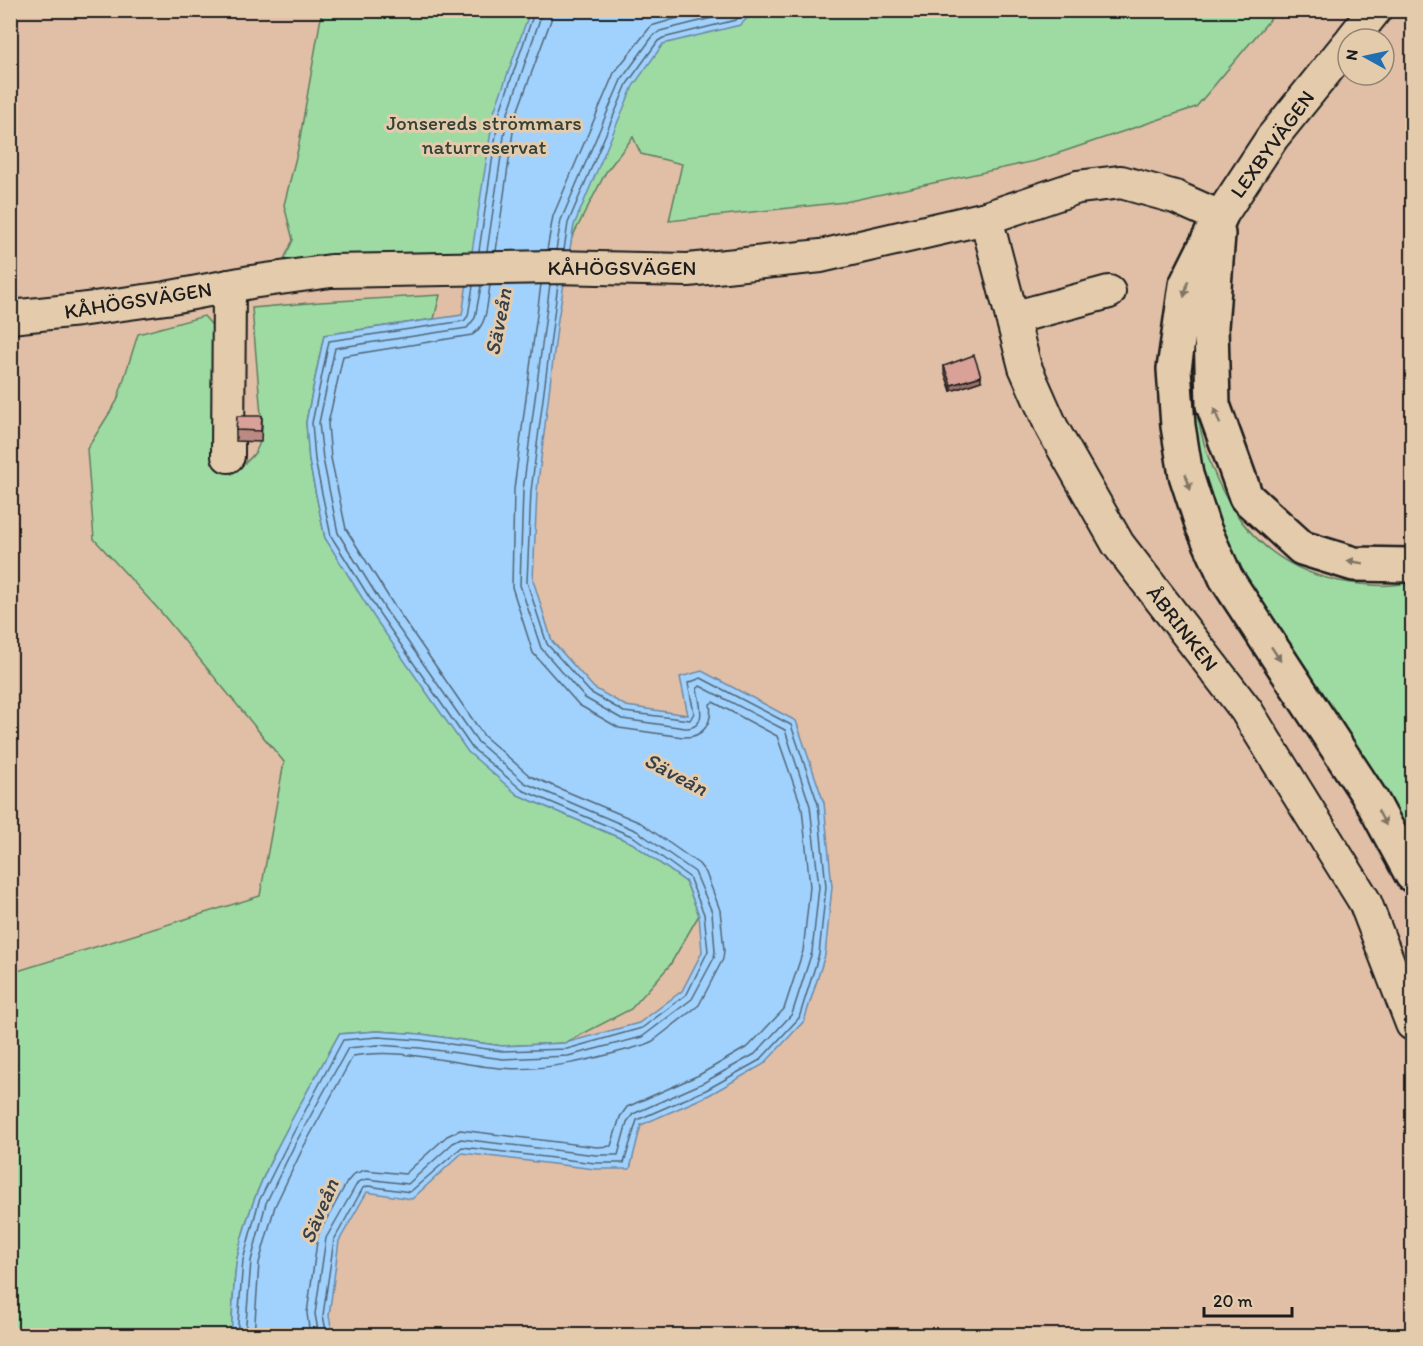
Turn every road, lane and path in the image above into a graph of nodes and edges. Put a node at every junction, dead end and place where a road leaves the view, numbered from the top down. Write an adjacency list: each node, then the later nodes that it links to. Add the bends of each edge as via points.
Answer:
1 (1375, 10): 2 (street)
2 (1362, 27)
3 (1336, 59): 4 (street, LEXBYVÄGEN, via 1272,138)
4 (1220, 217): 5 (street, KÅHÖGSVÄGEN, via 1174,197 1121,182 1078,187); 11 (highway, one-way to 4, via 1354,564 1302,548 1246,497 1213,405 1211,327); 12 (highway, one-way to 12, via 1186,285 1174,369 1186,475 1226,578 1372,801)
5 (986, 219): 6 (street, KÅHÖGSVÄGEN, via 821,256 688,270 553,267 331,271); 9 (street, ÅBRINKEN)
6 (229, 286): 8 (street, KÅHÖGSVÄGEN); 10 (street)
7 (1109, 292): 9 (street)
8 (10, 317)
9 (1012, 318): 13 (street, ÅBRINKEN, via 1025,367 1072,467 1118,544 1246,710 1365,902)
10 (228, 456)
11 (1413, 564)
12 (1413, 875)
13 (1413, 1024)

